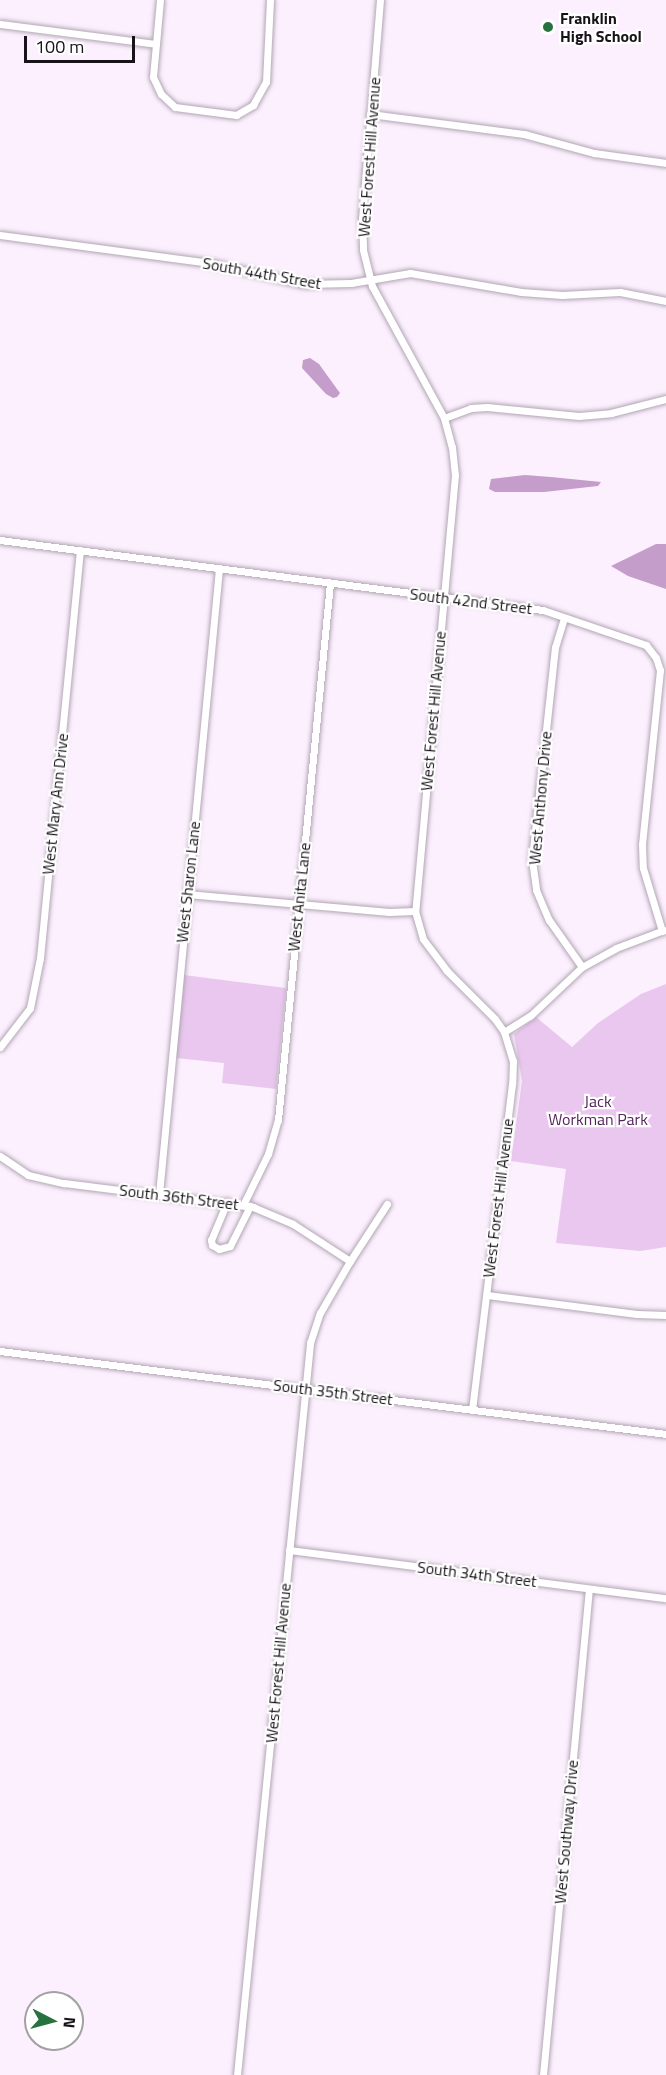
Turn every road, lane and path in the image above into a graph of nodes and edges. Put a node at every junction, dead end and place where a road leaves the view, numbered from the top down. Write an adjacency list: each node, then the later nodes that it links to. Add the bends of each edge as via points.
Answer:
1 (160, 0): 5 (street)
2 (270, 0): 5 (street, via 266,82 253,105 236,115 175,107 161,94 153,77)
3 (380, 0): 6 (street, West Forest Hill Avenue)
4 (0, 24): 5 (street)
5 (156, 44)
6 (370, 114): 7 (street, via 524,134 594,153); 9 (street, West Forest Hill Avenue, via 362,218 363,250)
7 (666, 163)
8 (0, 235): 9 (street, South 44th Street, via 210,263 305,284 333,285)
9 (370, 279): 10 (street, South 44th Street, via 410,273 521,292 620,292); 12 (street, West Forest Hill Avenue)
10 (666, 302)
11 (666, 399): 12 (street, via 611,413 579,416 487,406)
12 (444, 418): 17 (street, West Forest Hill Avenue, via 455,475)
13 (0, 540): 14 (street, South 42nd Street)
14 (80, 550): 15 (street, South 42nd Street); 25 (street, West Mary Ann Drive, via 40,958 30,1008)
15 (219, 569): 16 (street, South 42nd Street); 19 (street, West Sharon Lane)
16 (330, 583): 17 (street, South 42nd Street); 20 (street, West Anita Lane)
17 (444, 598): 18 (street, South 42nd Street, via 543,610); 21 (street, West Forest Hill Avenue)
18 (564, 618): 22 (street, South 42nd Street, via 646,645 660,670 642,844 643,868); 23 (street, West Anthony Drive, via 555,647 532,860 536,890 549,920)
19 (187, 894): 20 (street); 27 (street, West Sharon Lane)
20 (299, 904): 21 (street); 30 (street, West Anita Lane, via 276,1132)
21 (415, 911): 24 (street, West Forest Hill Avenue, via 423,939 446,970 484,1005)
22 (664, 930): 23 (street, via 616,948)
23 (582, 967): 24 (street, via 530,1016)
24 (504, 1032): 32 (street, West Forest Hill Avenue, via 513,1061 513,1084)
25 (0, 1047)
26 (0, 1156): 27 (street, South 36th Street, via 28,1175)
27 (159, 1194): 28 (street, South 36th Street)
28 (227, 1202): 30 (street, South 36th Street); 30 (street, West Anita Lane, via 211,1240 219,1249 230,1246)
29 (387, 1204): 31 (street, West Forest Hill Avenue)
30 (247, 1206): 31 (street, South 36th Street, via 293,1224)
31 (350, 1261): 35 (street, West Forest Hill Avenue, via 312,1333)
32 (487, 1295): 33 (street); 36 (street, West Forest Hill Avenue)
33 (666, 1315)
34 (0, 1351): 35 (street, South 35th Street)
35 (304, 1389): 36 (street, South 35th Street); 38 (street, West Forest Hill Avenue)
36 (472, 1409): 37 (street, South 35th Street)
37 (666, 1434)
38 (289, 1550): 39 (street, South 34th Street); 41 (street, West Forest Hill Avenue)
39 (589, 1589): 40 (street, South 34th Street); 42 (street, West Southway Drive)
40 (666, 1598)
41 (237, 2075)
42 (543, 2075)

